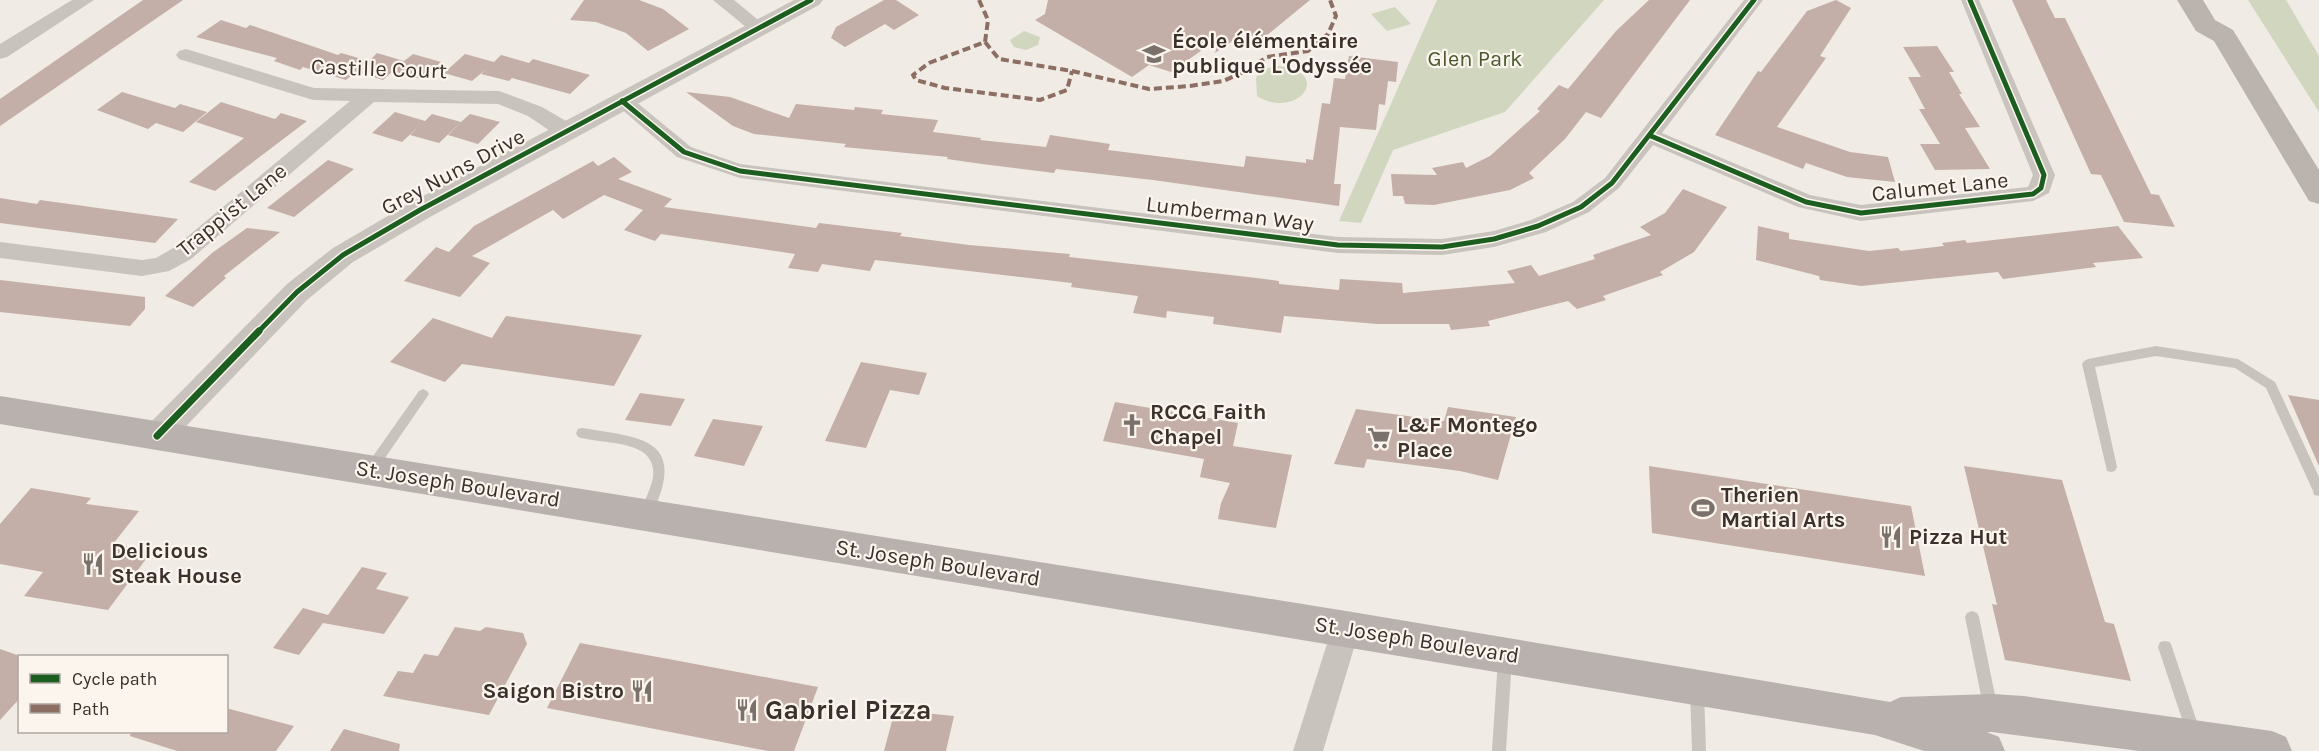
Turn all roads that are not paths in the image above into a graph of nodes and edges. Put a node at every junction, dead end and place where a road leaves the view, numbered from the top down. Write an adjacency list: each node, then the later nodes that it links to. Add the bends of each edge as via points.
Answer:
1 (85, 0): 10 (street)
2 (722, 0): 8 (street)
3 (811, 0): 8 (street, Grey Nuns Drive)
4 (1754, 0): 15 (street, Lumberman Way)
5 (1970, 0): 15 (street, Calumet Lane, via 2044,175 2041,188 2033,194 1861,213 1806,202)
6 (2190, 0): 9 (main road, via 2205,25)
7 (2213, 0): 9 (main road, via 2229,26)
8 (759, 28): 13 (street, Grey Nuns Drive)
9 (2224, 36): 16 (main road)
10 (0, 53)
11 (186, 55): 12 (street, Castille Court, via 313,94)
12 (370, 95): 14 (street, Castille Court, via 500,98 520,103); 17 (street, Trappist Lane, via 183,253 161,264 142,268)
13 (622, 101): 14 (street, Grey Nuns Drive); 15 (street, Lumberman Way, via 684,152 740,171 1338,245 1388,247 1494,239 1581,207 1612,183)
14 (566, 132): 21 (street, Grey Nuns Drive, via 343,255 297,292)
15 (1651, 136)
16 (2319, 194)
17 (0, 250)
18 (423, 394): 23 (lane)
19 (0, 410): 21 (main road, St. Joseph Boulevard)
20 (582, 432): 25 (lane, via 645,445 658,460 659,477)
21 (157, 436): 23 (main road, St. Joseph Boulevard)
22 (2111, 467): 24 (lane, via 2088,364 2156,351 2238,364 2271,385)
23 (369, 471): 25 (main road, St. Joseph Boulevard)
24 (2319, 491)
25 (646, 513): 27 (main road, St. Joseph Boulevard)
26 (1972, 617): 31 (lane)
27 (1346, 628): 29 (main road, St. Joseph Boulevard); 34 (street)
28 (2165, 647): 33 (lane)
29 (1506, 654): 30 (main road, St. Joseph Boulevard); 35 (lane)
30 (1697, 687): 32 (main road, St. Joseph Boulevard); 36 (lane)
31 (1992, 713): 32 (main road, St. Joseph Boulevard); 33 (main road, St. Joseph Boulevard)
32 (1875, 716): 37 (main road, St. Joseph Boulevard)
33 (2196, 739): 38 (main road, St. Joseph Boulevard)
34 (1308, 751)
35 (1499, 751)
36 (1699, 751)
37 (1985, 751)
38 (2272, 751)

